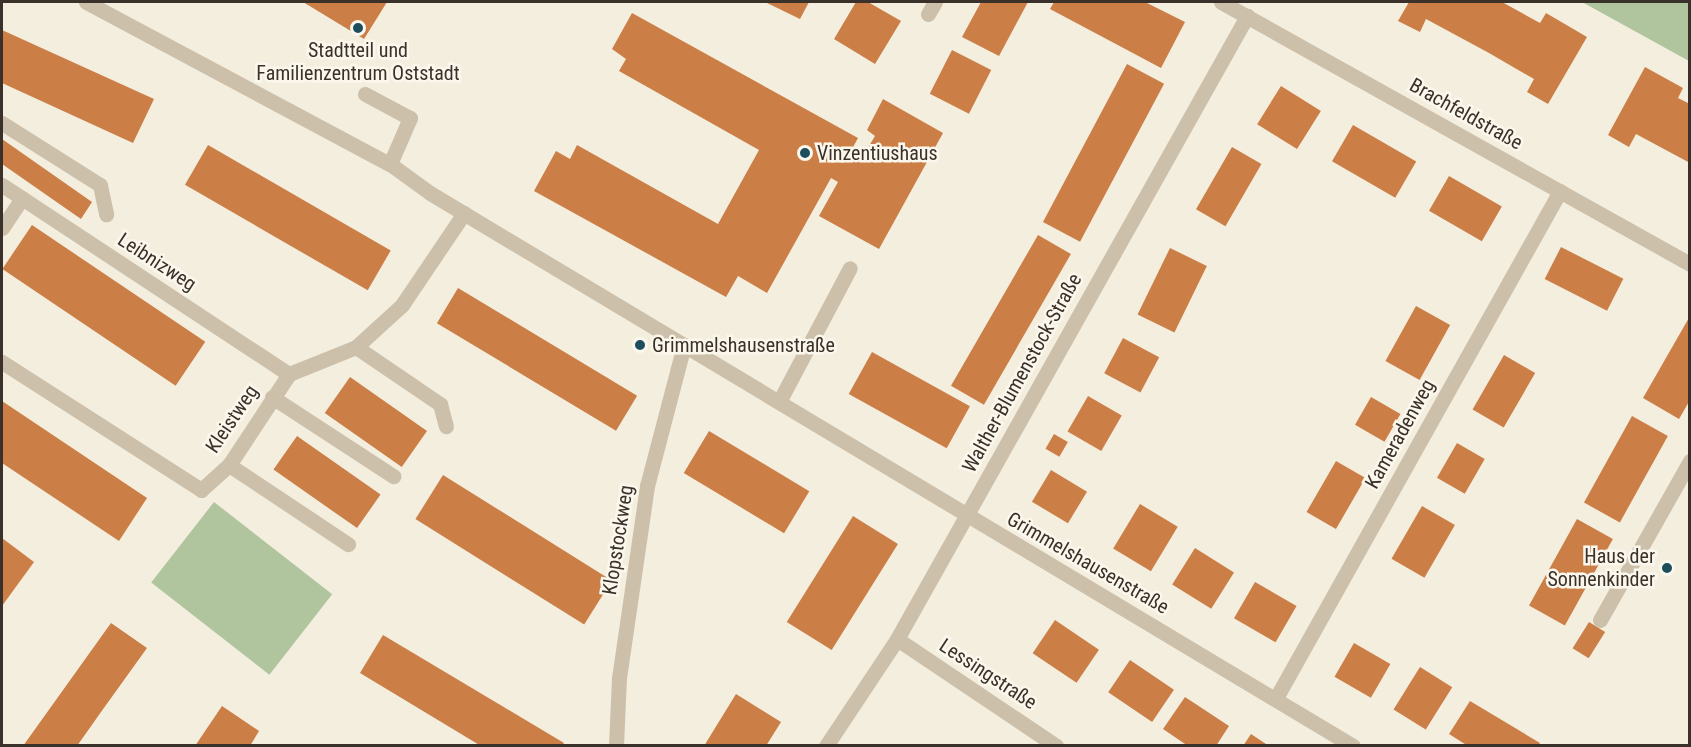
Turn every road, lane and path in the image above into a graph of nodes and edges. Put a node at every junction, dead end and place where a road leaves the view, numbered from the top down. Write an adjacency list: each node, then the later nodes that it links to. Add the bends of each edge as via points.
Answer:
1 (86, 2): 6 (street, Grimmelshausenstraße)
2 (1221, 2): 3 (street, Brachfeldstraße)
3 (1247, 16): 8 (street, Brachfeldstraße); 25 (street, Walther-Blumenstock-Straße)
4 (365, 94): 6 (street, via 410,118)
5 (2, 123): 11 (street, via 100,185)
6 (390, 164): 10 (street, Grimmelshausenstraße)
7 (2, 185): 9 (street, Leibnizweg)
8 (1560, 191): 13 (street, Brachfeldstraße); 29 (street, Kameradenweg)
9 (21, 198): 12 (street); 18 (street, Leibnizweg)
10 (464, 213): 15 (street, Grimmelshausenstraße); 16 (street, via 402,306)
11 (106, 214)
12 (2, 228)
13 (1689, 264)
14 (850, 268): 20 (street)
15 (684, 345): 20 (street, Grimmelshausenstraße); 31 (street, Klopstockweg, via 647,486 619,678)
16 (357, 347): 18 (street); 21 (street, via 440,404)
17 (2, 362): 23 (street, Kleistweg, via 201,490)
18 (289, 374): 19 (street, Kleistweg)
19 (272, 397): 23 (street, Kleistweg); 24 (street)
20 (780, 400): 25 (street, Grimmelshausenstraße)
21 (446, 426)
22 (1689, 464): 27 (street)
23 (229, 465): 26 (street)
24 (393, 476)
25 (966, 516): 28 (street, Walther-Blumenstock-Straße); 29 (street, Grimmelshausenstraße)
26 (348, 544)
27 (1600, 620)
28 (897, 639): 30 (street, Lessingstraße); 32 (street, Walther-Blumenstock-Straße)
29 (1276, 698): 34 (street, Grimmelshausenstraße)
30 (1040, 740): 33 (street, Lessingstraße)
31 (616, 746)
32 (826, 746)
33 (1056, 746)
34 (1353, 746)

